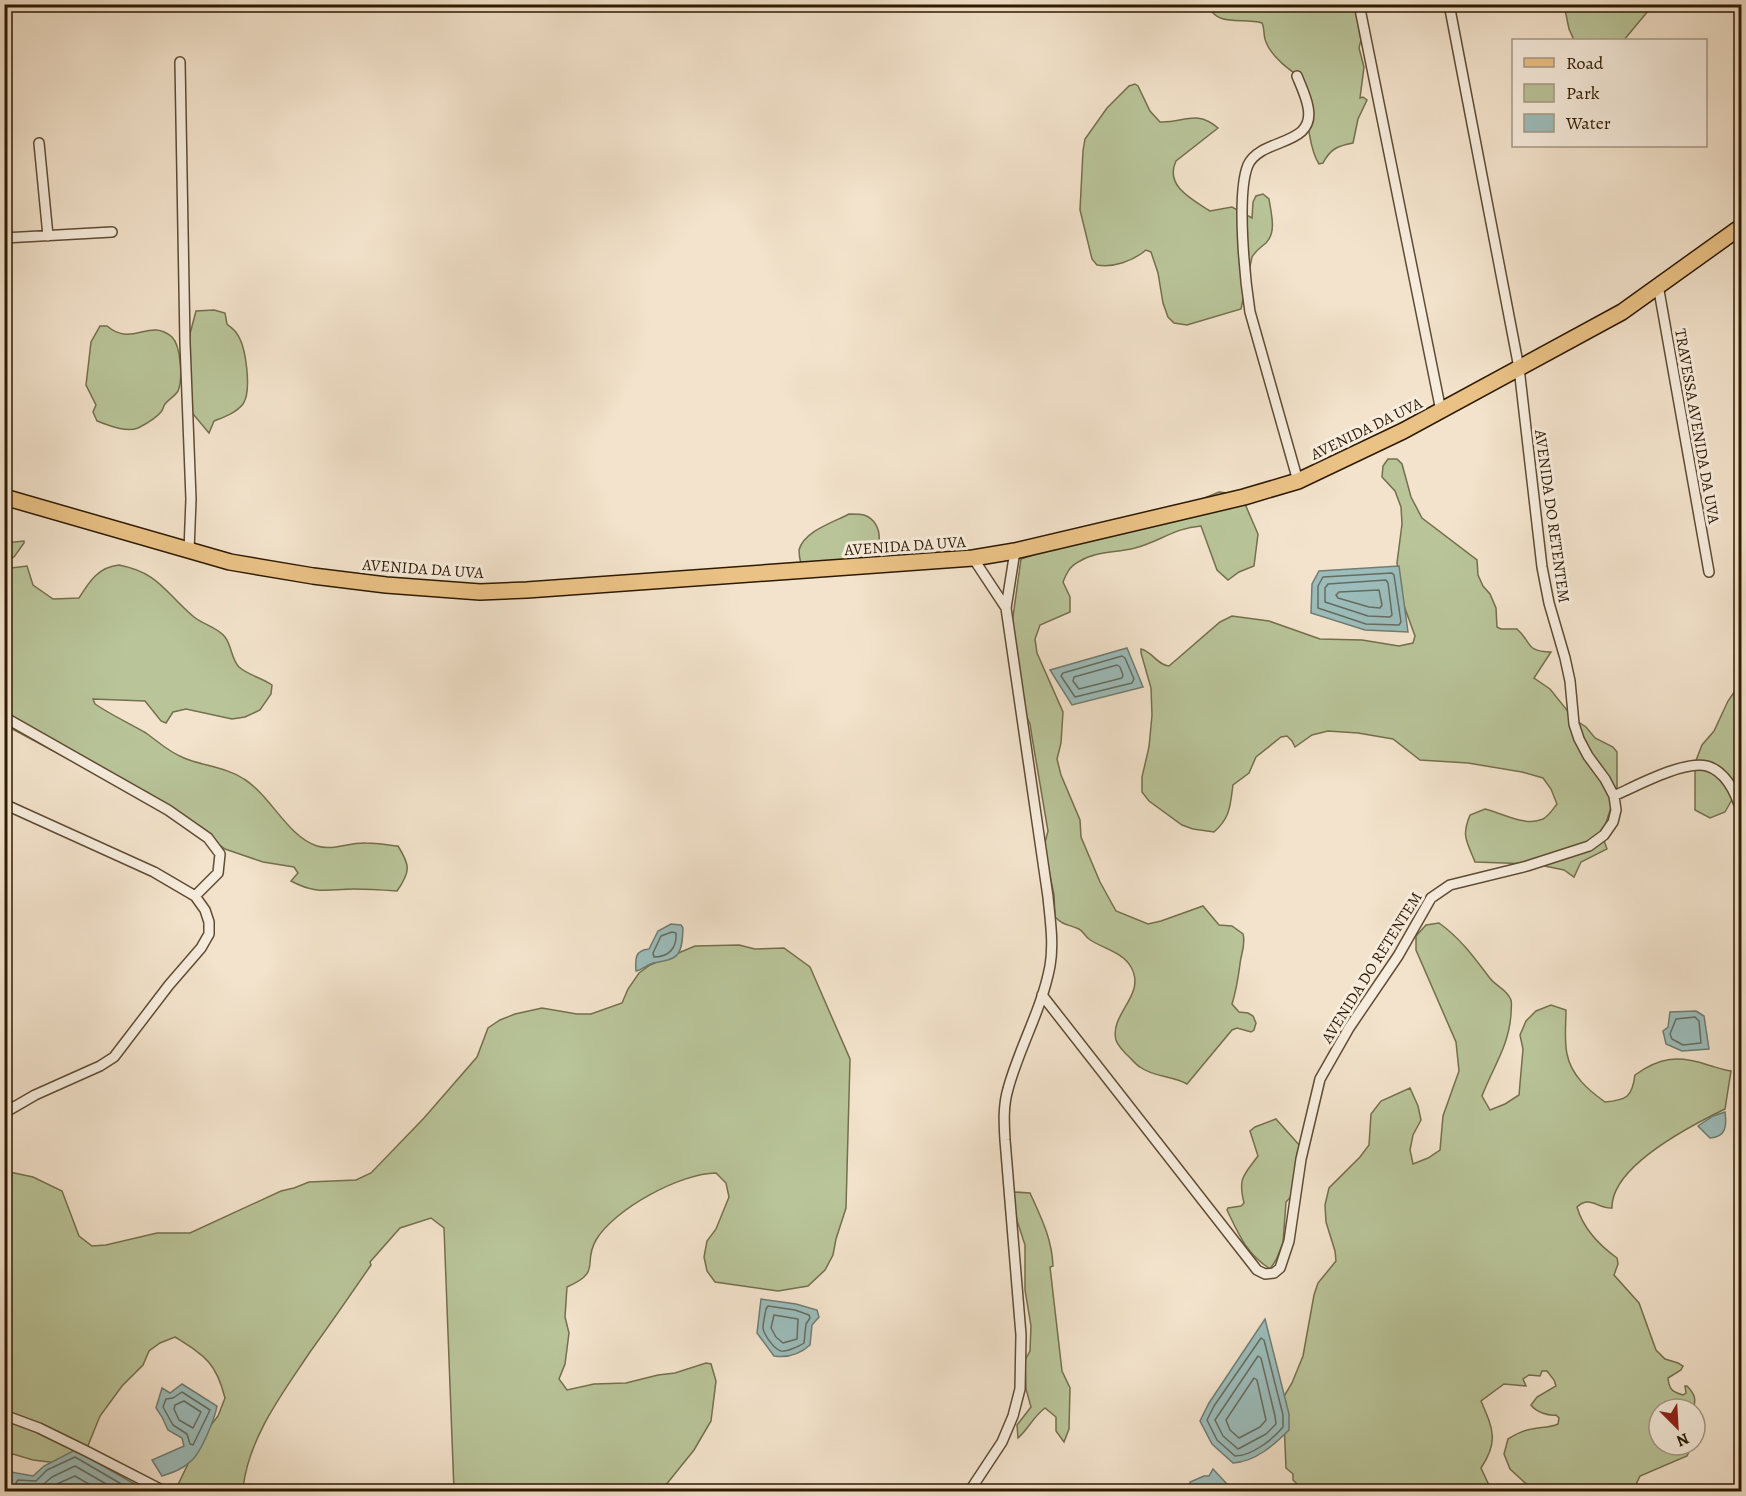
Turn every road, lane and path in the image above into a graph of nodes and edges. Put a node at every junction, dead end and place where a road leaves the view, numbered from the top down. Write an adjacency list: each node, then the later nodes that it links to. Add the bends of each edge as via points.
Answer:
1 (1359, 4): 12 (street)
2 (1447, 6): 11 (street, AVENIDA DO RETENTEM)
3 (180, 62): 15 (street)
4 (1297, 76): 13 (street, via 1308,108 1305,129 1253,157 1242,199 1250,312)
5 (39, 143): 8 (street)
6 (1742, 226): 10 (main road, AVENIDA DA UVA)
7 (112, 232): 8 (street)
8 (48, 236): 9 (street)
9 (4, 238)
10 (1658, 285): 11 (main road, AVENIDA DA UVA, via 1622,312); 18 (street, TRAVESSA AVENIDA DA UVA)
11 (1519, 368): 12 (main road, AVENIDA DA UVA); 21 (street, AVENIDA DO RETENTEM, via 1542,567 1568,670 1574,724 1588,756)
12 (1441, 411): 13 (main road, AVENIDA DA UVA)
13 (1298, 481): 16 (main road, AVENIDA DA UVA)
14 (4, 497): 15 (main road, AVENIDA DA UVA)
15 (189, 550): 17 (main road, AVENIDA DA UVA, via 230,562 313,576 480,592)
16 (1015, 551): 17 (main road, AVENIDA DA UVA); 19 (street)
17 (973, 558): 19 (street)
18 (1709, 572)
19 (1006, 608): 25 (street, via 1048,897 1050,965)
20 (4, 717): 24 (street, via 168,810 208,838 220,854 218,873)
21 (1614, 796): 23 (street, via 1678,769 1707,766 1724,778); 25 (street, AVENIDA DO RETENTEM, via 1613,822 1589,846 1450,885 1431,898 1320,1079 1301,1160 1289,1241 1280,1268 1274,1273 1257,1270)
22 (4, 804): 24 (street, via 154,872)
23 (1742, 814)
24 (195, 896): 26 (street, via 209,922 205,941 114,1058)
25 (1042, 994): 29 (street, via 1004,1109 1021,1335 1020,1389 1002,1442)
26 (4, 1113)
27 (4, 1415): 28 (street, via 48,1432)
28 (166, 1491)
29 (969, 1491)

